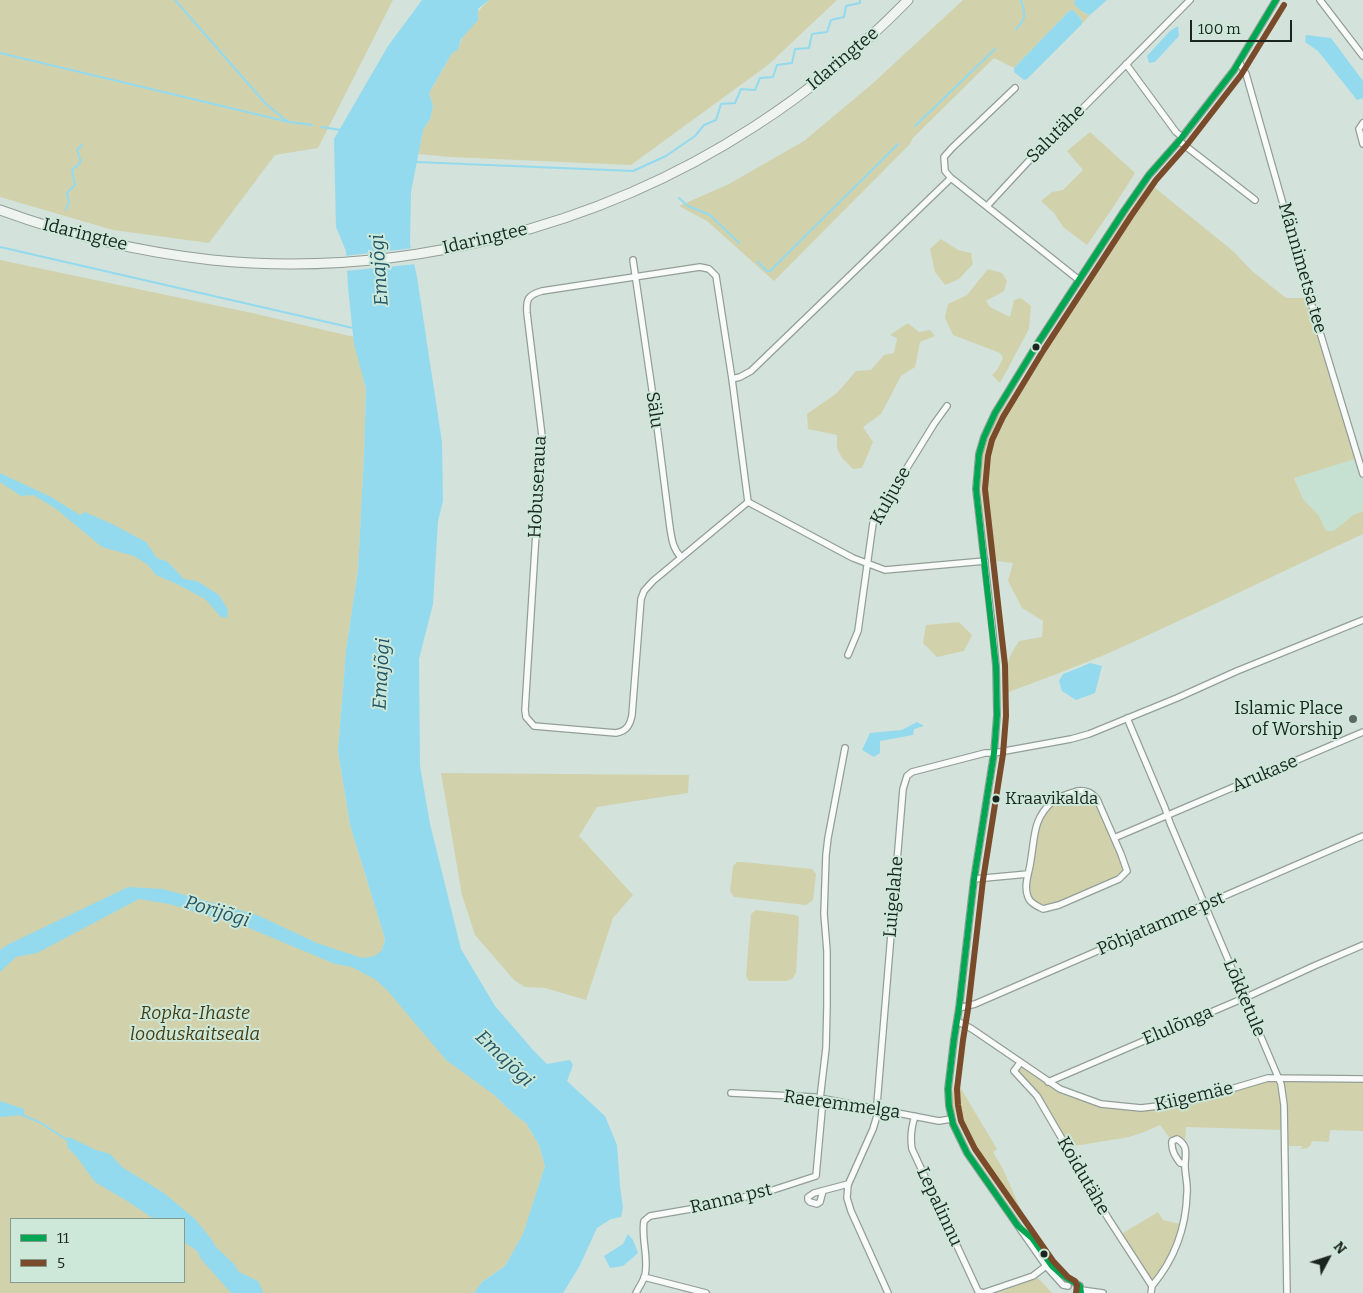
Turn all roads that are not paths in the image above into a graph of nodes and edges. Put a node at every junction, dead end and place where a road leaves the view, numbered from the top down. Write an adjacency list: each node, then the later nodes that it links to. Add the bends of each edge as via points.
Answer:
1 (908, 0): 15 (main road, Idaringtee, via 836,66 763,121 716,150 623,196 520,232 464,245 375,259 306,263 213,260 133,248 38,224)
2 (1190, 0): 7 (street, Salutähe)
3 (1276, 0): 6 (street)
4 (1320, 0): 5 (street)
5 (1363, 56)
6 (1239, 62): 10 (street); 21 (street, Männimetsa tee, via 1246,74)
7 (1126, 64): 10 (street); 14 (street, Salutähe, via 1063,124)
8 (1015, 88): 12 (street, via 944,157 945,171)
9 (1363, 123): 11 (street, via 1359,129)
10 (1181, 139): 13 (street); 18 (street, via 1149,175)
11 (1363, 144)
12 (951, 178): 14 (street); 19 (street, via 750,371)
13 (1255, 200)
14 (987, 206): 18 (street)
15 (0, 210)
16 (632, 260): 17 (street, Sälu)
17 (634, 277): 19 (street, Hobuseraua, via 700,267 713,271); 23 (street, Sälu, via 671,536); 23 (street, Hobuseraua, via 542,291 527,301 542,436 525,710 531,724 616,733 628,727 632,715 641,599 647,587)
18 (1079, 280): 24 (street, via 995,413 984,437 976,488)
19 (732, 379): 22 (street, Hobuseraua)
20 (947, 406): 25 (street, Kuljuse, via 873,522)
21 (1363, 474)
22 (748, 502): 23 (street, Hobuseraua); 25 (street)
23 (681, 558)
24 (985, 561): 25 (street, via 885,570); 31 (street, via 996,666 998,715)
25 (867, 563): 27 (street, Kuljuse, via 858,631)
26 (1363, 620): 28 (street)
27 (848, 655)
28 (1127, 718): 31 (street, via 1071,739); 32 (street, Lõkketule)
29 (1363, 732): 32 (street, Arukase)
30 (845, 748): 47 (street, via 826,855 827,1006)
31 (994, 753): 36 (street); 48 (street, Luigelahe, via 912,772 905,781)
32 (1168, 816): 34 (street, Arukase); 37 (street, Lõkketule)
33 (1363, 836): 37 (street, Põhjatamme pst)
34 (1114, 838): 35 (street, via 1093,795 1082,791 1064,795 1052,802 1041,816 1033,839); 35 (street, via 1126,867 1125,874 1059,905 1043,909 1031,902 1027,892)
35 (1028, 874): 36 (street)
36 (974, 878): 40 (street)
37 (1205, 905): 39 (street, Lõkketule); 40 (street, Põhjatamme pst)
38 (1363, 945): 39 (street, Elulõnga)
39 (1244, 998): 43 (street, Lõkketule); 45 (street, Elulõnga)
40 (959, 1008): 41 (street)
41 (957, 1022): 42 (street, Kiigemäe); 50 (street, via 948,1089)
42 (1020, 1063): 45 (street, Kiigemäe); 58 (street, Koidutähe, via 1014,1071 1037,1096)
43 (1279, 1078): 44 (street, Kiigemäe); 45 (street, Kiigemäe, via 1268,1078 1184,1103 1141,1108 1101,1104); 65 (street, Lõkketule, via 1284,1105)
44 (1363, 1079)
45 (1048, 1082)
46 (731, 1093): 47 (street, Raeremmelga)
47 (822, 1099): 48 (street, Raeremmelga); 56 (street, Ranna pst, via 816,1176 708,1206 650,1216 642,1229 646,1257)
48 (879, 1109): 49 (street, Raeremmelga); 52 (street, Luigelahe)
49 (915, 1116): 50 (street, Raeremmelga, via 939,1121); 63 (street, Lepalinnu, via 910,1137 912,1149 978,1291)
50 (952, 1119): 54 (street, via 967,1153)
51 (1185, 1164): 58 (street, via 1188,1191 1183,1229 1169,1262)
52 (848, 1184): 53 (street); 62 (street, via 847,1198)
53 (823, 1190)
54 (1041, 1258): 55 (street); 57 (street, via 1062,1275)
55 (1046, 1266): 57 (street, via 1063,1285); 63 (street, via 1033,1276)
56 (644, 1277): 60 (street, Ranna pst); 61 (street)
57 (1070, 1288): 59 (street, via 1080,1286)
58 (1151, 1290)
59 (1081, 1292): 64 (street)
60 (636, 1293)
61 (706, 1293)
62 (888, 1293)
63 (983, 1293)
64 (1103, 1293)
65 (1287, 1293)

